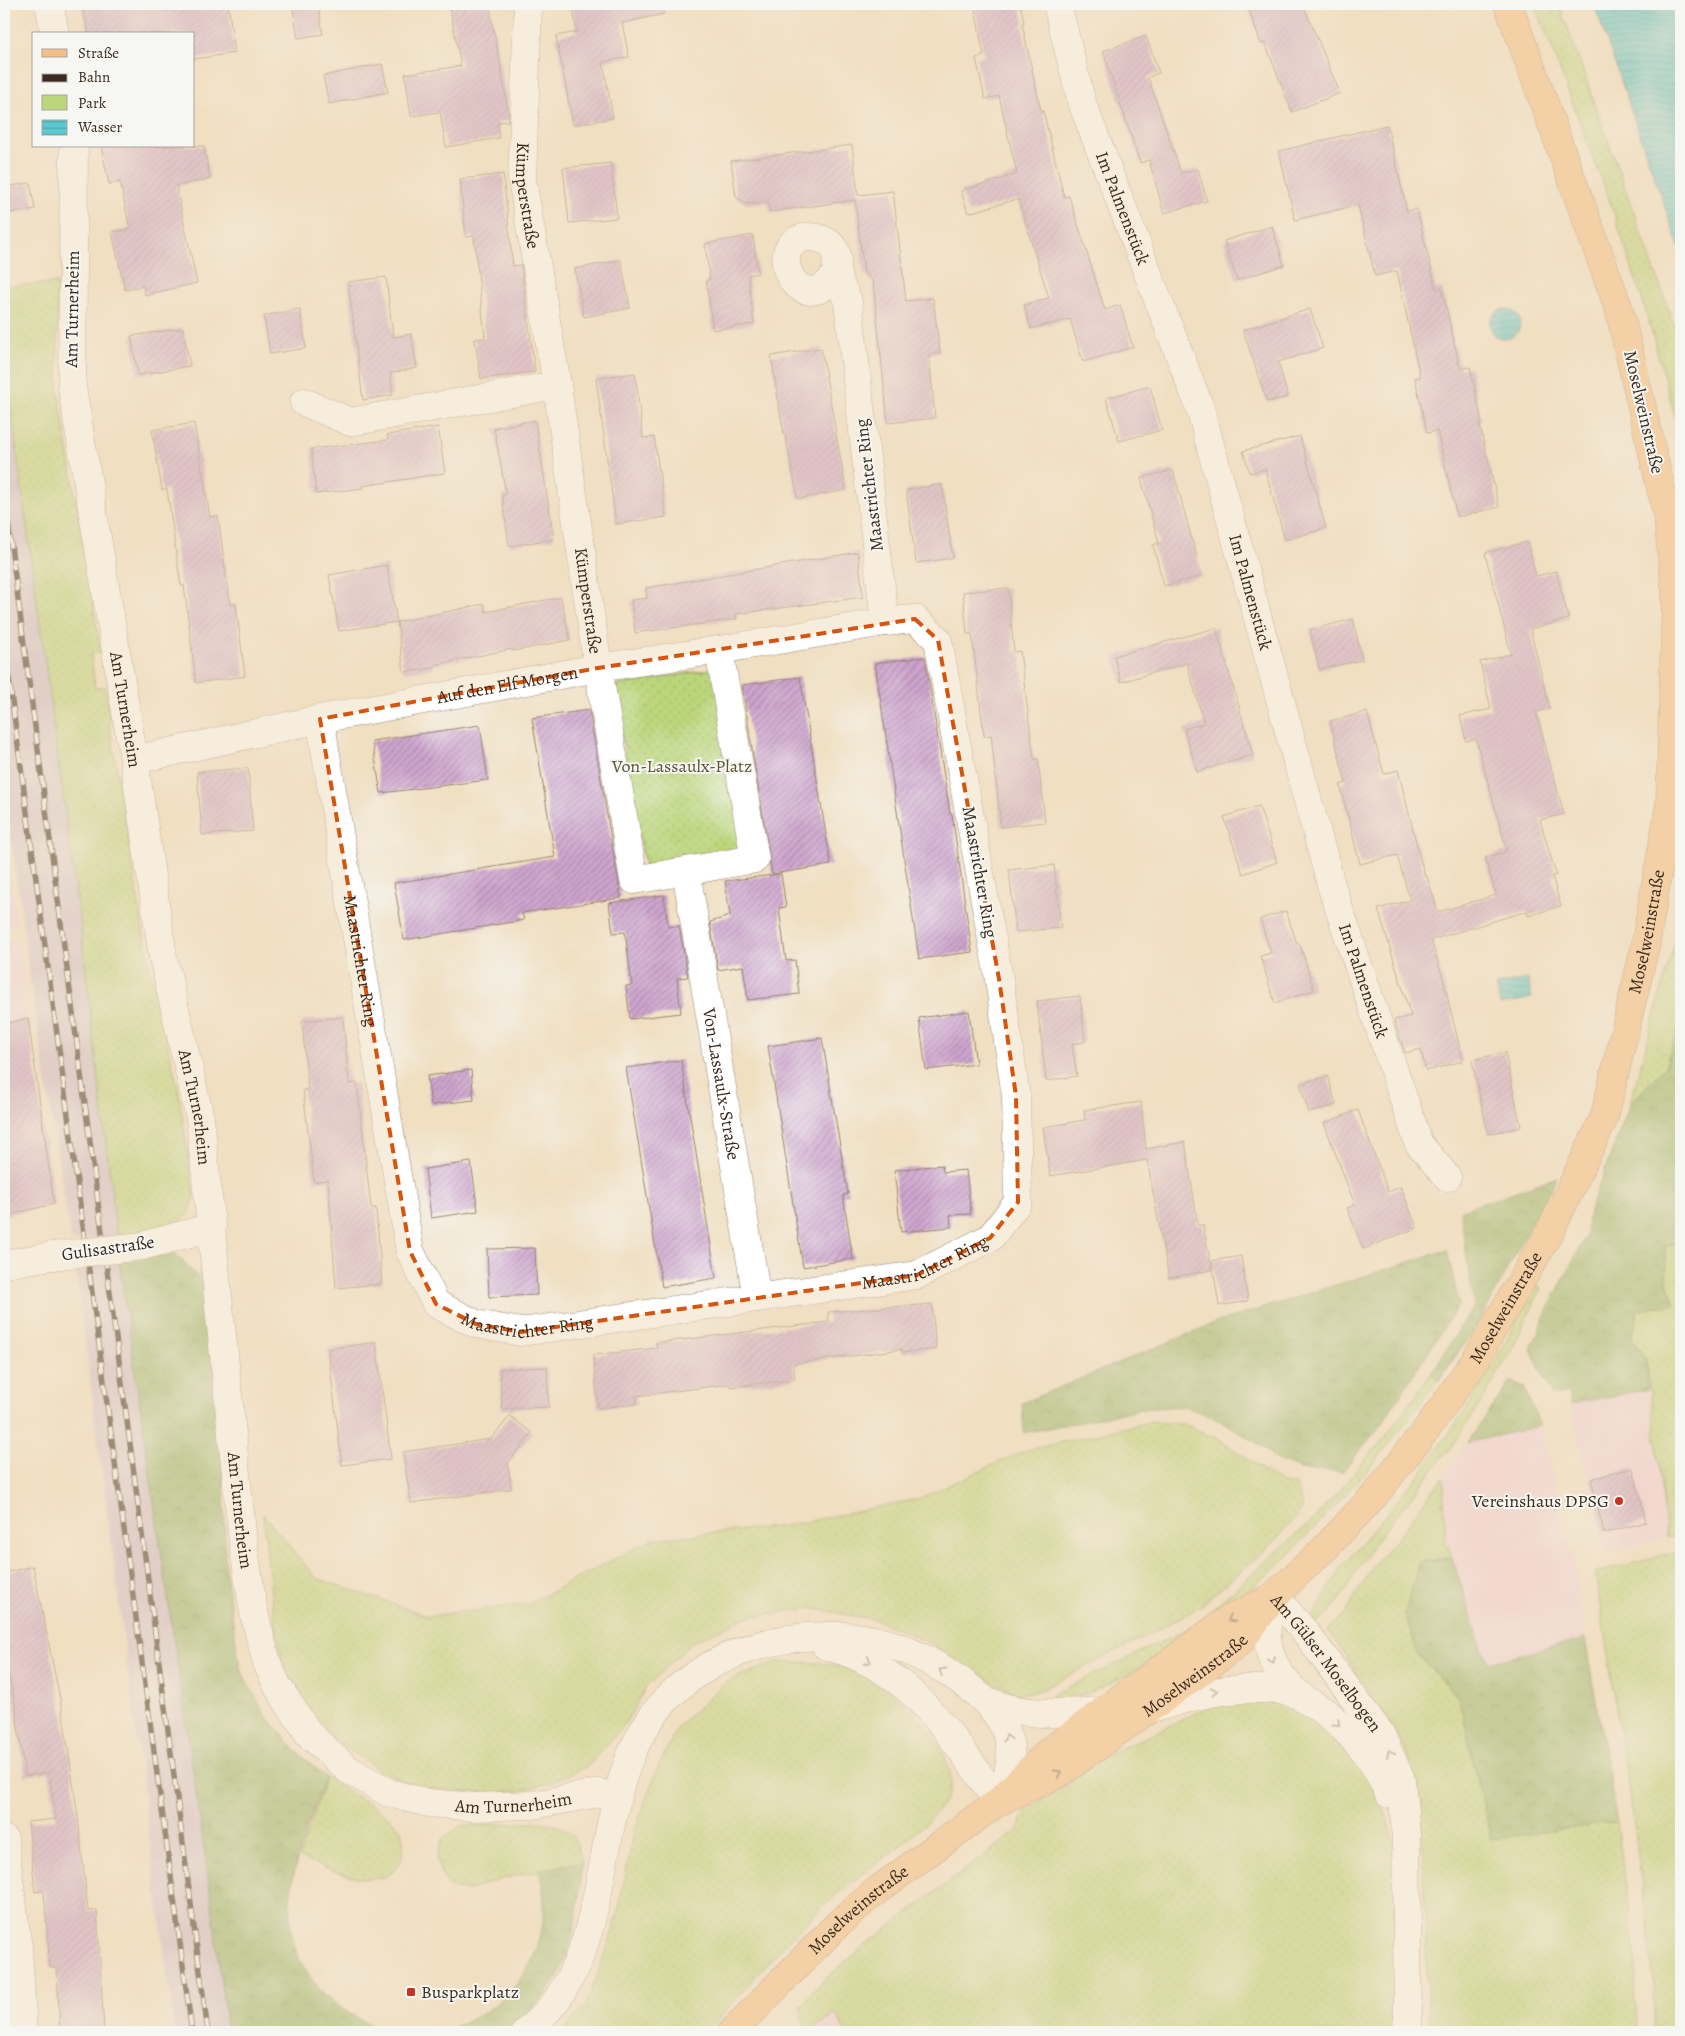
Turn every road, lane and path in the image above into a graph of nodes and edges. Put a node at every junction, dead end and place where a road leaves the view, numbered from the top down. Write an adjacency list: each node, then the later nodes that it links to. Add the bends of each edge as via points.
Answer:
1 (49, 4): 5 (street)
2 (528, 4): 8 (street, Kümperstraße, via 522,179)
3 (1057, 4): 16 (street, Im Palmenstück, via 1082,103 1200,408 1332,888 1420,1144)
4 (1508, 4): 20 (main road, Moselweinstraße, via 1619,309 1668,519 1676,594 1670,803 1645,947 1604,1118 1550,1230 1474,1362 1426,1430 1356,1516)
5 (55, 32)
6 (74, 148): 14 (street, Am Turnerheim, via 72,387)
7 (836, 274): 10 (street, Maastrichter Ring, via 848,301)
8 (557, 386): 9 (street, via 350,422); 12 (street, Kümperstraße)
9 (304, 402)
10 (885, 622): 11 (street, Auf den Elf Morgen); 19 (street, Maastrichter Ring, via 915,618 938,640 1012,1067 1016,1096 1018,1202 990,1238 917,1274)
11 (719, 650): 12 (street, Auf den Elf Morgen); 15 (street, via 755,859)
12 (598, 668): 13 (street, Auf den Elf Morgen); 15 (street, via 634,880)
13 (320, 719): 14 (street, Auf den Elf Morgen); 19 (street, Maastrichter Ring, via 410,1250 436,1304 476,1324 520,1332)
14 (134, 760): 17 (street, Am Turnerheim, via 163,957 200,1118)
15 (686, 871): 19 (street, Von-Lassaulx-Straße)
16 (1447, 1176)
17 (212, 1227): 18 (street, Gulisastraße, bridge, via 142,1246); 26 (street, Am Turnerheim, via 251,1600 267,1663 292,1710 309,1734 347,1769 390,1793 408,1799 474,1807 533,1805 599,1793)
18 (4, 1264)
19 (757, 1298)
20 (1274, 1596): 22 (street, Am Gülser Moselbogen, one-way to 22, via 1266,1622 1267,1646 1278,1673); 24 (main road, Moselweinstraße, via 1241,1641); 25 (main road, Moselweinstraße, one-way to 25, via 1227,1620); 28 (street, Am Gülser Moselbogen, one-way to 20, via 1401,1780 1380,1733 1306,1633)
21 (787, 1639): 23 (street, one-way to 21, via 938,1668 890,1644 842,1636); 26 (street, via 736,1652 695,1674 675,1692 643,1730); 27 (street, one-way to 27, via 849,1652 874,1664 905,1686 927,1706 952,1737)
22 (1298, 1694): 24 (street, Am Gülser Moselbogen, one-way to 22, via 1193,1695 1241,1687 1270,1688); 28 (street, Am Gülser Moselbogen, one-way to 28, via 1328,1715 1362,1747 1386,1786)
23 (982, 1698): 25 (street, via 1026,1713); 27 (street, one-way to 23, via 1009,1771 1009,1741 1002,1722)
24 (1150, 1709): 27 (main road, Moselweinstraße, one-way to 24, via 1062,1772)
25 (1104, 1711): 27 (main road, Moselweinstraße, via 1048,1752)
26 (615, 1796): 31 (street, via 597,1899 586,1937 560,1995)
27 (998, 1802): 32 (main road, Moselweinstraße, via 875,1892 840,1922)
28 (1406, 1834): 33 (street, Am Gülser Moselbogen)
29 (4, 1839): 30 (street, via 18,1948)
30 (23, 2032)
31 (526, 2032)
32 (732, 2032)
33 (1408, 2032)

